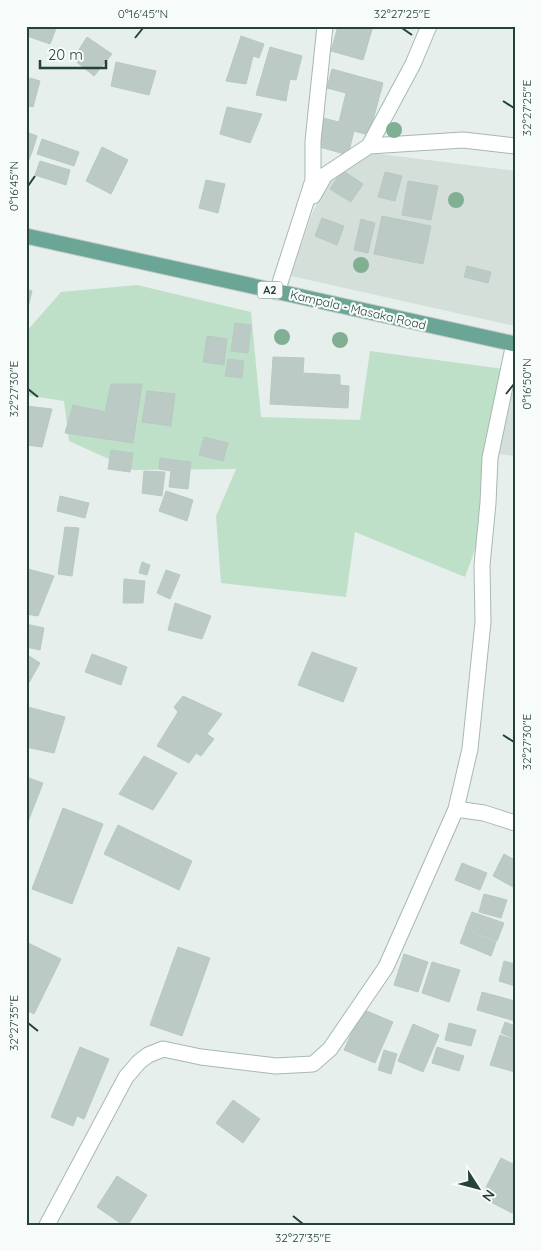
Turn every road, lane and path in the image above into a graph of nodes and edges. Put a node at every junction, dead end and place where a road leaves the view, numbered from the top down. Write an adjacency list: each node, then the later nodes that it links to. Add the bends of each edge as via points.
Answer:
1 (325, 26): 5 (street, via 313,141 313,180)
2 (429, 26): 3 (street, via 413,64)
3 (369, 146): 4 (street, via 463,140); 5 (street, via 326,175)
4 (515, 146)
5 (303, 212): 7 (street)
6 (26, 236): 7 (main road, Kampala - Masaka Road / A2)
7 (277, 292): 8 (main road, Kampala - Masaka Road / A2)
8 (514, 343): 9 (street, via 490,458 482,565 483,622 470,749)
9 (456, 809): 10 (street, via 484,813); 11 (street, via 386,966 330,1049 313,1064 276,1066 201,1057 175,1050 163,1049 148,1054 126,1077)
10 (515, 823)
11 (47, 1225)

